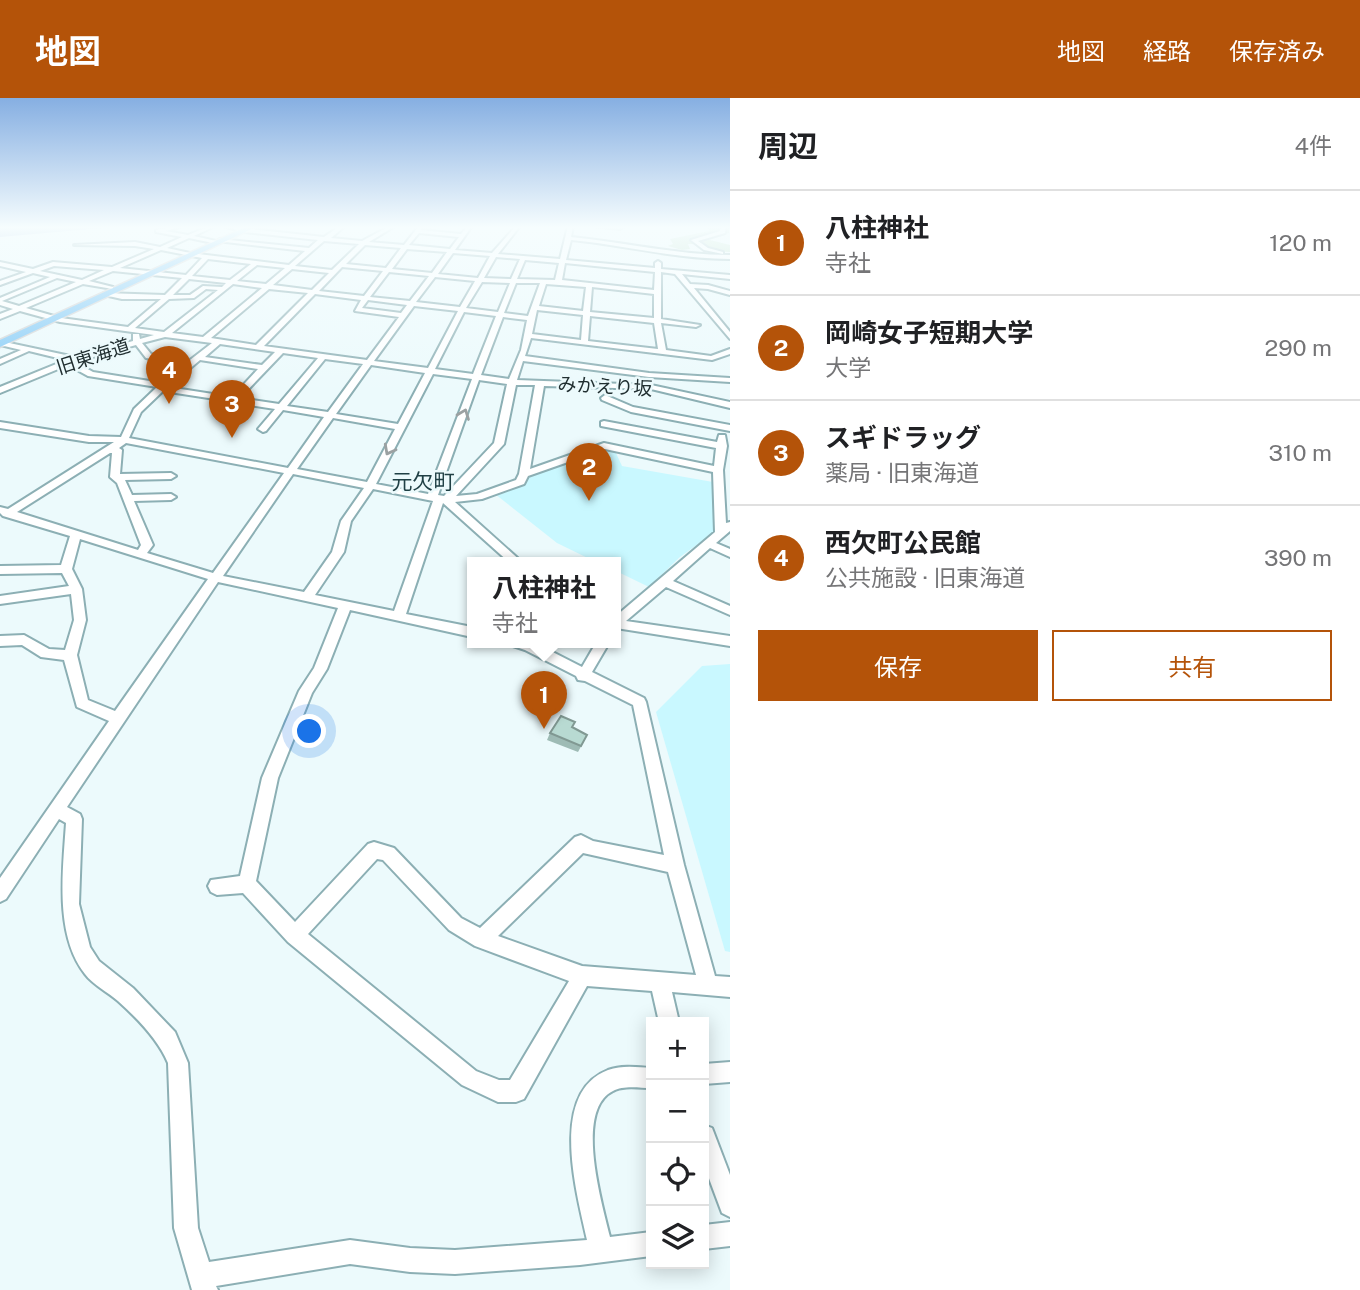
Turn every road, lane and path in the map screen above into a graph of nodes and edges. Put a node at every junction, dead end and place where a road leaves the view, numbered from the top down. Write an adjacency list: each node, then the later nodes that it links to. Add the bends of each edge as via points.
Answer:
1 (544, 281): 32 (street)
2 (44, 282): 29 (street)
3 (83, 282): 23 (street); 31 (street)
4 (129, 282): 23 (highway)
5 (181, 282): 27 (street)
6 (232, 282): 19 (street); 22 (street)
7 (273, 282): 19 (street)
8 (324, 282): 24 (street)
9 (378, 282): 28 (street)
10 (427, 282): 30 (street)
11 (479, 282): 33 (street)
12 (507, 282): 13 (street)
13 (513, 282): 14 (street); 35 (street)
14 (525, 282)
15 (553, 282): 16 (street)
16 (558, 282): 20 (street)
17 (657, 282): 25 (street)
18 (685, 282): 21 (street)
19 (268, 286): 24 (street); 48 (street)
20 (589, 286): 25 (street); 34 (street)
21 (688, 286): 26 (street); 40 (street)
22 (224, 288): 27 (street, via 205,287 192,297); 45 (street)
23 (109, 291): 27 (street, via 122,297); 37 (highway)
24 (314, 291): 28 (street); 54 (street)
25 (657, 292): 42 (street)
26 (730, 293)
27 (168, 296): 44 (street)
28 (367, 298): 30 (street); 36 (street, via 357,310)
29 (0, 301): 31 (street)
30 (412, 302): 33 (street); 36 (street)
31 (20, 308): 37 (street); 38 (street)
32 (535, 308): 34 (street); 39 (street)
33 (462, 310): 35 (street); 67 (street)
34 (586, 313): 42 (street); 52 (street)
35 (498, 314): 39 (street); 68 (street)
36 (402, 315): 63 (street)
37 (52, 316): 44 (street); 49 (highway)
38 (0, 317)
39 (531, 318): 46 (street)
40 (714, 318): 41 (street); 47 (street)
41 (730, 319)
42 (657, 320): 43 (street); 57 (street)
43 (696, 325)
44 (133, 329): 45 (street); 51 (street)
45 (166, 334): 48 (street, 旧東海道); 51 (street, 旧東海道)
46 (529, 336): 52 (street); 60 (street)
47 (730, 337)
48 (206, 339): 50 (street, 旧東海道)
49 (1, 341): 55 (street)
50 (219, 341): 54 (street, 旧東海道); 62 (street)
51 (137, 342): 61 (street, 旧東海道); 62 (street, via 149,356)
52 (584, 342): 53 (street)
53 (598, 344): 57 (street); 65 (street)
54 (259, 346): 56 (street, 旧東海道)
55 (29, 349): 61 (street); 64 (street)
56 (282, 349): 59 (street, 旧東海道); 66 (street)
57 (662, 351): 58 (street, via 712,358)
58 (730, 351)
59 (324, 355): 63 (street, 旧東海道); 78 (street)
60 (520, 358): 65 (street); 70 (street)
61 (72, 361): 73 (street, via 91,374); 74 (street, 旧東海道)
62 (196, 361): 66 (street); 73 (street)
63 (369, 361): 67 (street, みかえり坂); 80 (street)
64 (0, 362)
65 (592, 366): 69 (street); 72 (street)
66 (265, 368): 76 (street)
67 (432, 370): 68 (street, みかえり坂); 84 (street)
68 (478, 376): 70 (street, みかえり坂); 99 (street, one-way to 68)
69 (730, 380)
70 (512, 382): 71 (street, みかえり坂); 99 (street, via 499,444)
71 (540, 383): 72 (street, みかえり坂); 93 (street)
72 (599, 386): 75 (street); 77 (street, みかえり坂, via 659,388)
73 (162, 387): 76 (street); 87 (street, via 137,411)
74 (2, 388)
75 (605, 398): 81 (street); 82 (street, via 631,409)
76 (234, 400): 78 (street); 79 (street)
77 (730, 405)
78 (280, 408): 80 (street); 86 (street)
79 (220, 415)
80 (330, 415): 84 (street); 92 (street)
81 (604, 424): 88 (street); 89 (street)
82 (709, 424): 85 (street); 89 (street, via 722,436)
83 (0, 425): 87 (street)
84 (402, 427): 96 (street, one-way to 96)
85 (730, 428)
86 (262, 429)
87 (124, 440): 90 (street); 92 (street)
88 (604, 446): 91 (street); 93 (street)
89 (722, 446): 91 (street)
90 (108, 450): 95 (street, via 117,450); 100 (street)
91 (718, 470): 101 (street)
92 (291, 471): 96 (street); 109 (street)
93 (524, 474): 99 (street, via 520,482 478,497)
94 (171, 476): 95 (street)
95 (115, 477): 98 (street)
96 (370, 486): 99 (street); 112 (street, via 346,521 338,552)
97 (171, 497): 98 (street)
98 (128, 498): 104 (street, via 147,545)
99 (439, 499): 106 (street); 116 (street)
100 (3, 514): 102 (street)
101 (725, 529): 103 (street)
102 (76, 534): 104 (street); 107 (street)
103 (708, 543): 105 (street); 110 (street)
104 (141, 553): 109 (street)
105 (730, 553)
106 (505, 557)
107 (66, 569): 108 (street); 111 (street)
108 (0, 570)
109 (216, 578): 112 (street); 126 (street)
110 (663, 582): 115 (street); 117 (street)
111 (76, 589): 113 (street); 124 (street, via 80,620)
112 (308, 596): 114 (street)
113 (0, 600)
114 (346, 604): 116 (street); 129 (street, via 270,778)
115 (730, 611)
116 (399, 615): 119 (street)
117 (621, 619)
118 (621, 624): 121 (street)
119 (467, 631)
120 (0, 641): 124 (street, via 24,640 46,654)
121 (730, 641)
122 (532, 648): 125 (street)
123 (600, 648): 125 (street)
124 (70, 655): 126 (street, via 82,703)
125 (583, 676): 128 (street, via 639,702)
126 (117, 718): 127 (street)
127 (56, 810): 131 (street); 148 (street, via 74,819 70,904 82,951 92,968 168,1039 178,1063 186,1228)
128 (675, 865): 133 (street, via 581,843); 136 (street)
129 (247, 884): 130 (street); 132 (street)
130 (217, 886)
131 (0, 893)
132 (295, 935): 133 (street, via 374,850 388,854 455,924); 134 (street, via 469,1078 498,1091 516,1091)
133 (482, 940): 134 (street)
134 (582, 976): 135 (street)
135 (659, 981): 136 (street); 138 (street)
136 (708, 985): 137 (street)
137 (730, 987)
138 (668, 1017)
139 (730, 1072): 140 (street)
140 (709, 1074)
141 (646, 1077): 147 (street, via 607,1081 588,1098 580,1129)
142 (707, 1143): 143 (street)
143 (730, 1205)
144 (730, 1234): 145 (street)
145 (709, 1236)
146 (646, 1244): 147 (street)
147 (601, 1249): 148 (street, via 455,1262 350,1252)
148 (203, 1283)

